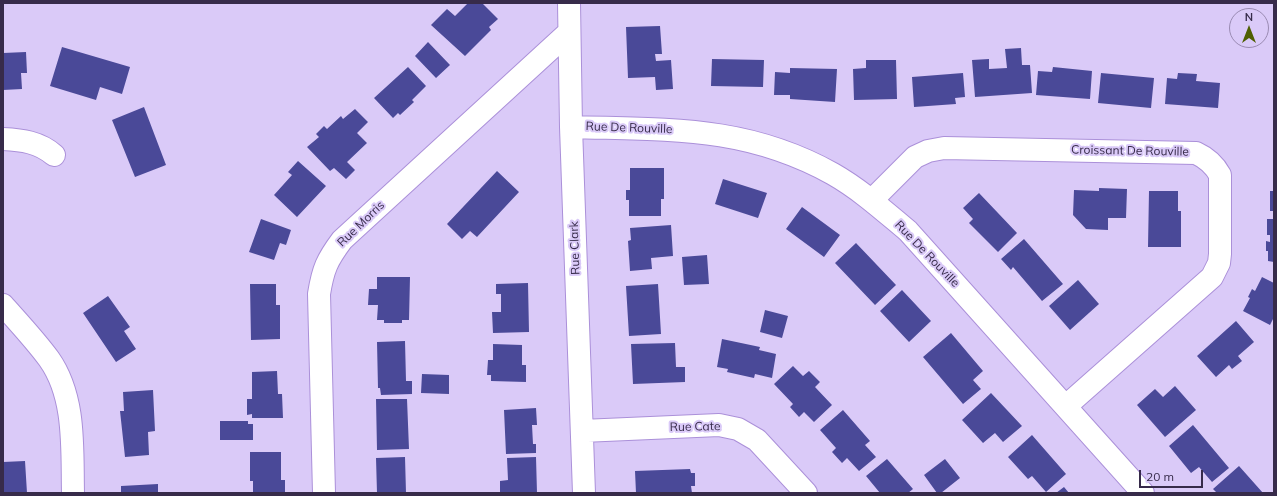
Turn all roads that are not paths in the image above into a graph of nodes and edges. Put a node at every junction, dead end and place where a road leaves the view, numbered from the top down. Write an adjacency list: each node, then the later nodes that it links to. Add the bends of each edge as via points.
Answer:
1 (569, 3): 2 (street, Rue Clark)
2 (569, 32): 3 (street, Rue Clark); 11 (street, Rue Morris, via 342,240 328,258 319,294)
3 (571, 127): 6 (street, Rue De Rouville, via 670,129 719,134 761,143 801,158 834,175); 9 (street, Rue Clark)
4 (3, 139): 5 (street, via 34,143)
5 (54, 154)
6 (872, 200): 8 (street, Rue De Rouville, via 908,232); 8 (street, Croissant De Rouville, via 915,157 944,148 1196,153 1215,165 1220,175 1220,254 1219,263 1212,277)
7 (3, 305): 10 (street, via 50,360 65,391 72,430)
8 (1066, 406): 14 (street, Rue De Rouville)
9 (582, 431): 12 (street, Rue Clark); 13 (street, Rue Cate, via 719,425 738,429 757,440)
10 (73, 493)
11 (324, 493)
12 (584, 493)
13 (806, 493)
14 (1142, 493)

